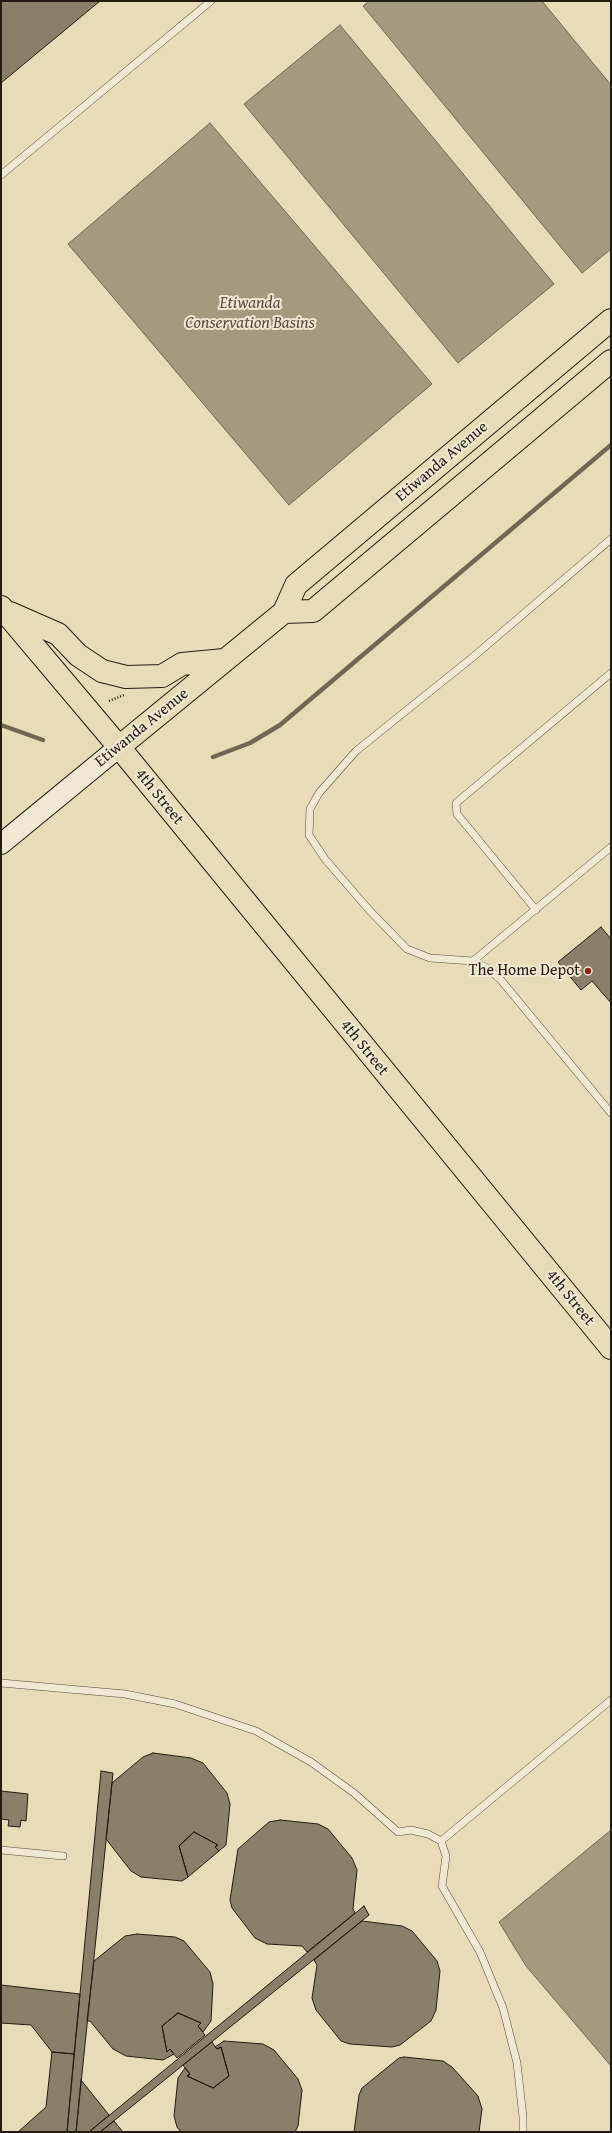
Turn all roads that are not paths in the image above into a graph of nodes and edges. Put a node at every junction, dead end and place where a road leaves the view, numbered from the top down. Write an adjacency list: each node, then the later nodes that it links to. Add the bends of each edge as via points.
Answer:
1 (211, 1): 2 (lane)
2 (1, 175)
3 (611, 320): 7 (main road, Etiwanda Avenue, via 296,585)
4 (611, 361): 7 (main road, Etiwanda Avenue, via 313,611)
5 (611, 539): 14 (lane, via 473,657 356,752 318,793 310,809 309,835 370,911 407,949 430,958)
6 (2, 608): 8 (main road, via 58,634 78,655 102,671 126,677 162,676 182,664); 10 (main road, 4th Street)
7 (284, 612): 8 (main road, Etiwanda Avenue)
8 (224, 660): 10 (main road, Etiwanda Avenue)
9 (611, 673): 13 (lane, via 456,803 457,814)
10 (118, 747): 11 (main road, Etiwanda Avenue); 16 (main road, 4th Street)
11 (1, 844)
12 (611, 847): 13 (lane)
13 (536, 910): 14 (lane)
14 (474, 961): 15 (lane, via 487,968 500,980)
15 (611, 1113)
16 (611, 1348)
17 (1, 1684): 19 (lane, via 125,1694 175,1704 249,1728 311,1762 354,1793 398,1832 411,1830 428,1834)
18 (611, 1700): 19 (lane)
19 (441, 1841): 22 (lane, via 446,1856 442,1886 480,1952 502,2008 517,2064)
20 (1, 1850): 21 (lane)
21 (63, 1856)
22 (524, 2132)

